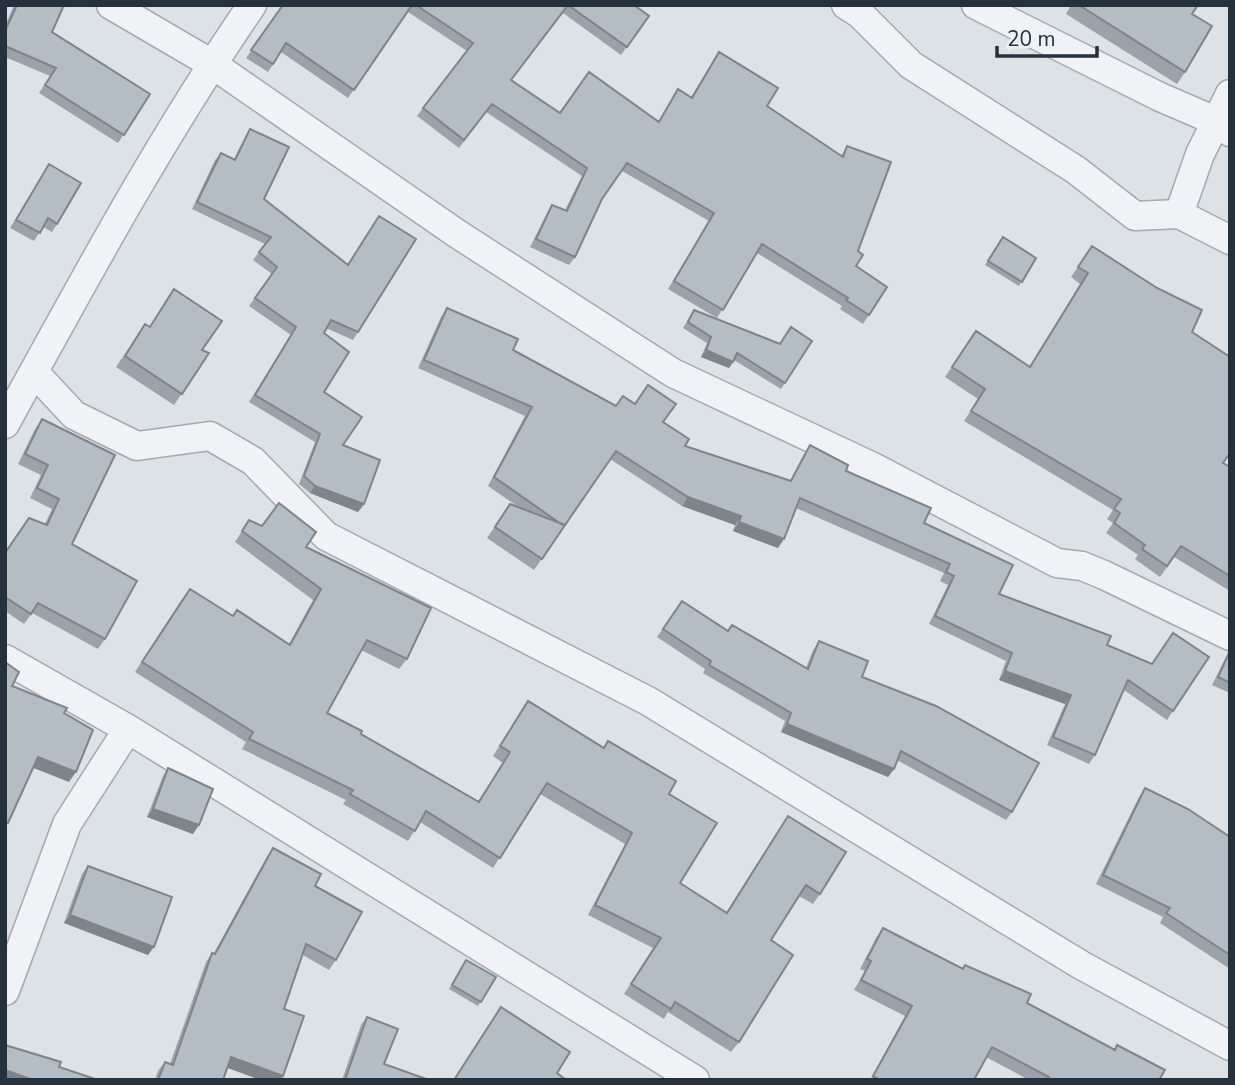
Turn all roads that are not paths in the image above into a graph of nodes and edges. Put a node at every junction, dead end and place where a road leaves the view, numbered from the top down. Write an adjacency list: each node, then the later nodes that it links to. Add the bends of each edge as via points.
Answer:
1 (111, 5): 5 (street)
2 (252, 5): 5 (street)
3 (976, 5): 7 (street)
4 (857, 8): 8 (street, via 911,65 1076,170 1135,216)
5 (212, 64): 10 (street, via 127,203); 12 (street, via 456,233 673,373 873,467 1057,563 1104,575)
6 (1230, 94): 7 (street)
7 (1224, 127): 8 (street, via 1200,155)
8 (1180, 214): 9 (street)
9 (1230, 240)
10 (34, 372): 11 (street); 16 (street, via 74,415 137,446 211,436 253,461 326,536 648,701 1081,965)
11 (5, 424)
12 (1230, 636)
13 (5, 659): 14 (street)
14 (128, 729): 15 (street, via 68,824); 17 (street)
15 (5, 991)
16 (1230, 1046)
17 (695, 1080)

